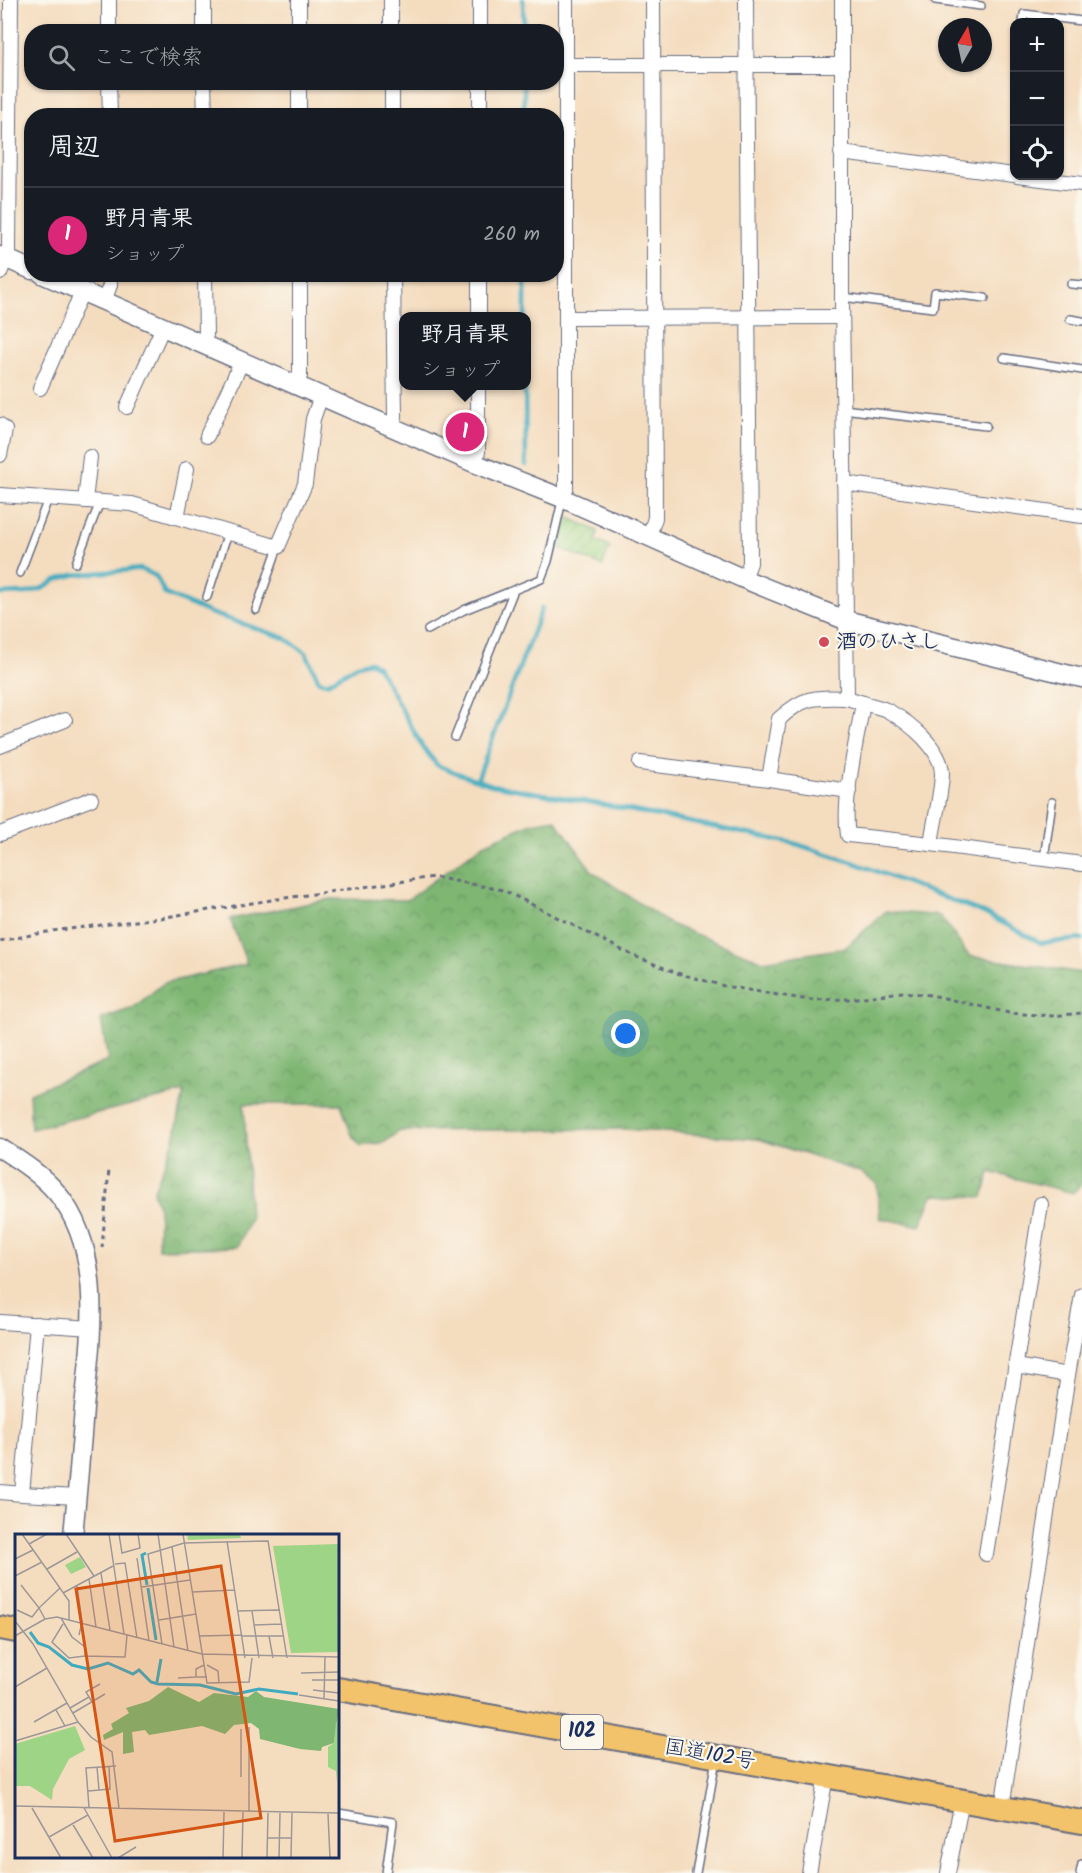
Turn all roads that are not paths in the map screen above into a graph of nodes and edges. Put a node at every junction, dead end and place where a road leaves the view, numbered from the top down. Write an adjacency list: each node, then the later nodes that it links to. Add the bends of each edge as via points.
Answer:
1 (10, 0): 44 (street, via 9,249)
2 (109, 0): 17 (street)
3 (204, 0): 18 (street)
4 (299, 0): 19 (street)
5 (391, 0): 20 (street)
6 (480, 0): 21 (street)
7 (566, 0): 22 (street)
8 (653, 0): 26 (street)
9 (746, 0): 24 (street)
10 (842, 0): 25 (street)
11 (935, 0): 12 (lane)
12 (981, 6)
13 (1024, 18): 14 (lane, via 1024,14)
14 (1057, 18)
15 (1064, 19): 16 (lane)
16 (1082, 21)
17 (109, 24)
18 (204, 24)
19 (299, 24)
20 (391, 24)
21 (480, 24)
22 (564, 26)
23 (564, 65): 26 (street)
24 (746, 65): 25 (street); 26 (street); 62 (street)
25 (841, 65): 39 (street)
26 (654, 66): 61 (street)
27 (110, 90): 33 (street)
28 (204, 90): 34 (street)
29 (299, 90): 35 (street)
30 (392, 90): 36 (street)
31 (480, 90): 37 (street)
32 (562, 90): 38 (street)
33 (110, 108)
34 (205, 108)
35 (299, 108)
36 (392, 108)
37 (480, 108)
38 (562, 108)
39 (841, 153): 40 (street); 55 (street)
40 (1010, 174)
41 (1053, 180): 42 (street)
42 (1082, 184)
43 (564, 192): 60 (street)
44 (2, 263): 45 (street)
45 (24, 268)
46 (60, 282): 54 (street)
47 (110, 282): 57 (street)
48 (205, 282): 66 (street, via 206,335)
49 (300, 282): 70 (street, via 300,376)
50 (393, 282): 78 (street, via 395,417)
51 (479, 282): 58 (street)
52 (1071, 284): 53 (lane)
53 (1082, 285)
54 (82, 292): 57 (street); 71 (street)
55 (842, 297): 56 (lane, via 933,308 935,292); 59 (street)
56 (985, 298)
57 (104, 302): 65 (street)
58 (479, 312)
59 (842, 317): 62 (street); 75 (street)
60 (567, 318): 61 (street); 86 (street, via 566,489)
61 (654, 318): 62 (street); 93 (street, via 655,518)
62 (748, 318): 97 (street, via 750,563)
63 (1070, 319): 64 (lane)
64 (1082, 321)
65 (163, 327): 66 (street); 74 (street)
66 (202, 344): 68 (street)
67 (1004, 358): 69 (lane)
68 (242, 361): 70 (street); 79 (street)
69 (1082, 370)
70 (296, 385): 73 (street)
71 (40, 387)
72 (478, 390): 82 (street, via 478,452)
73 (321, 396): 78 (street); 94 (street, via 313,419 304,484)
74 (127, 407)
75 (843, 409): 77 (lane); 84 (street)
76 (0, 425): 80 (street, via 5,430)
77 (986, 426)
78 (391, 427): 82 (street)
79 (207, 436)
80 (0, 455)
81 (90, 457): 88 (street)
82 (474, 463): 86 (street)
83 (187, 469): 91 (street)
84 (844, 483): 90 (street); 101 (street)
85 (0, 495): 87 (street)
86 (562, 498): 93 (street); 98 (lane, via 541,579)
87 (48, 499): 88 (street); 96 (lane)
88 (85, 501): 89 (street)
89 (100, 502): 91 (street, via 132,504); 95 (lane)
90 (1082, 516)
91 (177, 517): 92 (street)
92 (228, 532): 94 (street); 99 (lane)
93 (649, 536): 97 (street)
94 (278, 547): 100 (lane)
95 (76, 563)
96 (20, 573)
97 (744, 579): 101 (street)
98 (514, 590): 102 (lane); 107 (lane)
99 (207, 597)
100 (256, 610)
101 (845, 620): 103 (street); 104 (street)
102 (428, 630)
103 (1082, 678)
104 (847, 698): 105 (street); 110 (street, via 816,697 799,703 778,719)
105 (863, 703): 111 (street); 115 (street, via 888,710 911,725 940,760 942,773)
106 (65, 720): 108 (street)
107 (455, 737)
108 (0, 746)
109 (640, 763): 110 (street)
110 (769, 779): 111 (street)
111 (849, 791): 115 (street, via 848,835)
112 (91, 799): 114 (street)
113 (1052, 802): 116 (lane)
114 (0, 834)
115 (931, 844): 116 (street)
116 (1044, 859): 117 (street)
117 (1082, 864)
118 (0, 1148): 123 (street, via 45,1181 75,1225 87,1258)
119 (1041, 1204): 124 (street)
120 (1082, 1295): 125 (street)
121 (0, 1322): 122 (street)
122 (37, 1324): 123 (street); 127 (street)
123 (92, 1328): 128 (street)
124 (1016, 1366): 125 (street); 130 (street)
125 (1068, 1375): 137 (street)
126 (0, 1492): 127 (street)
127 (22, 1494): 128 (street)
128 (76, 1497): 129 (street)
129 (73, 1534)
130 (986, 1554)
131 (0, 1628): 132 (highway)
132 (15, 1631)
133 (339, 1689): 134 (highway, 国道102号 / 102)
134 (716, 1756): 135 (highway, 国道102号 / 102); 142 (lane)
135 (826, 1776): 136 (highway, 国道102号 / 102); 143 (street)
136 (962, 1800): 137 (highway, 国道102号 / 102); 144 (street)
137 (1002, 1808): 139 (highway, 国道102号 / 102)
138 (339, 1813): 141 (lane, via 393,1822)
139 (1082, 1822)
140 (1082, 1864): 145 (lane)
141 (386, 1873)
142 (696, 1873)
143 (808, 1873)
144 (948, 1873)
145 (1080, 1873)

